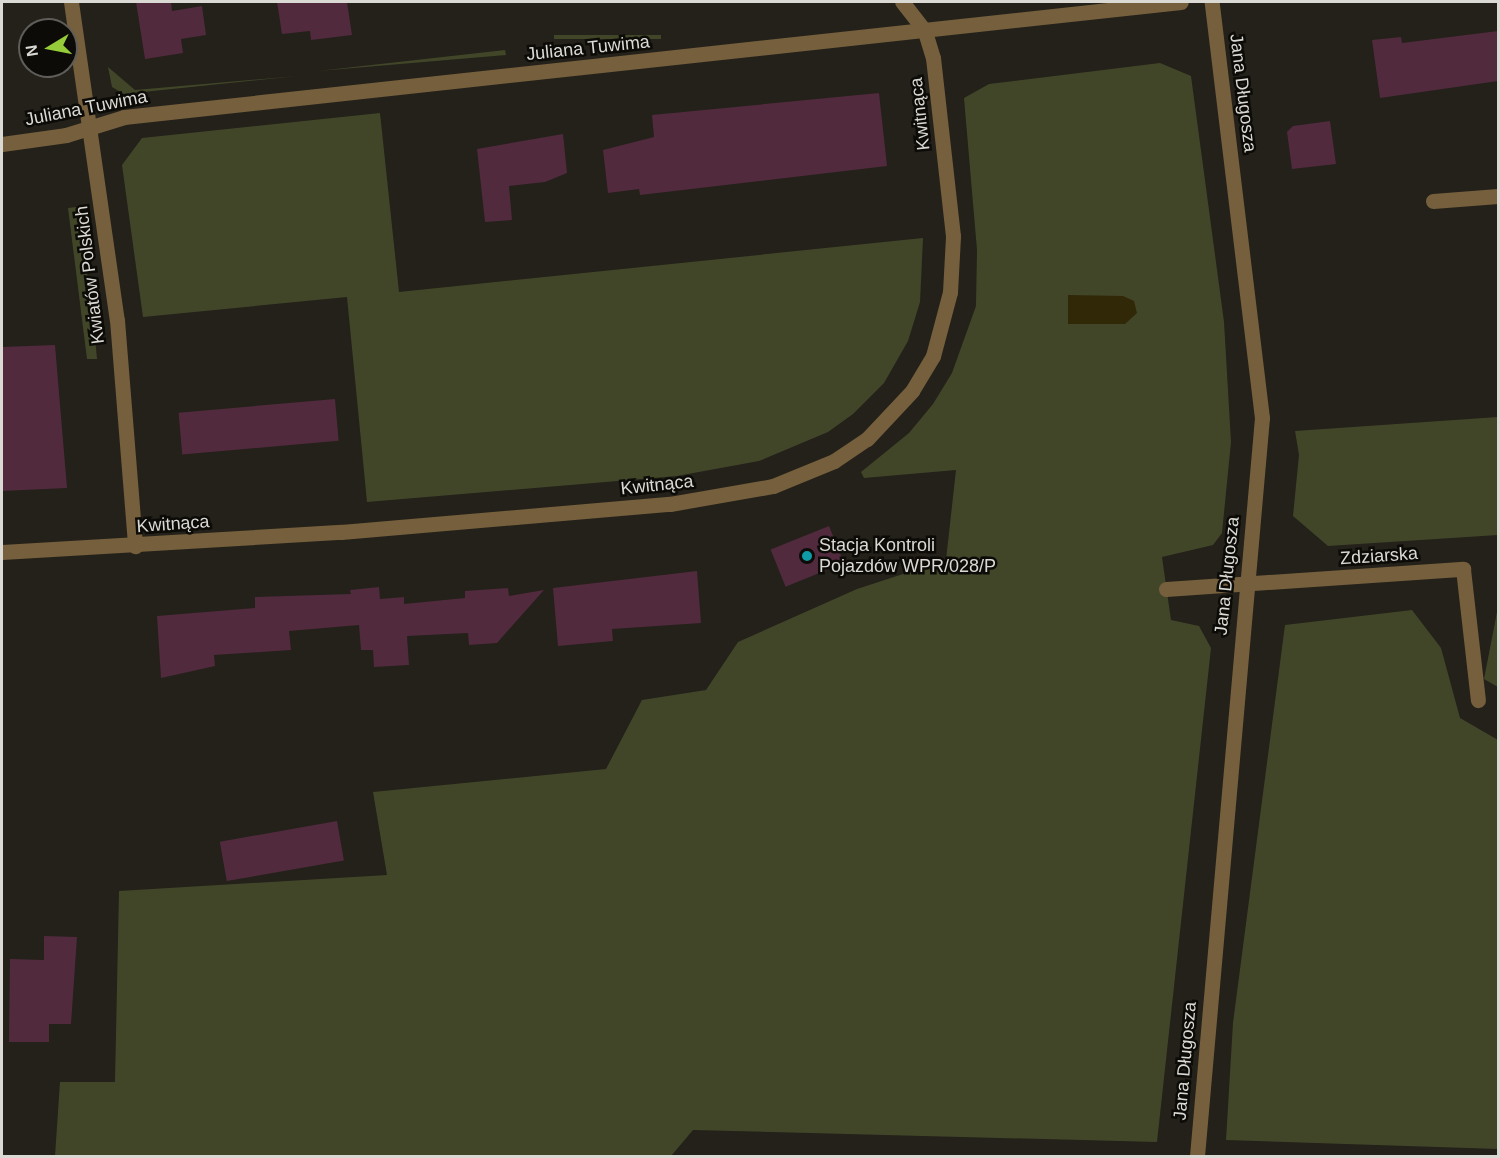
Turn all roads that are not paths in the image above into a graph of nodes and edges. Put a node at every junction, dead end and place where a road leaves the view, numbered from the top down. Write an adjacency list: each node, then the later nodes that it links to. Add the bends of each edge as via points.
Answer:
1 (72, 2): 6 (street, Kwiatów Polskich)
2 (902, 2): 5 (street)
3 (1181, 2): 5 (street, Juliana Tuwima)
4 (1212, 2): 12 (street, Jana Długosza, via 1262,418)
5 (925, 31): 6 (street, Juliana Tuwima); 10 (street, Kwitnąca, via 939,91 953,236 946,315 933,356 912,391 849,451 785,483 710,499)
6 (92, 124): 7 (street, Juliana Tuwima, via 66,135); 10 (street, Kwiatów Polskich, via 117,320)
7 (2, 144)
8 (1498, 196): 9 (street)
9 (1433, 201)
10 (135, 546): 11 (street, Kwitnąca)
11 (2, 552)
12 (1246, 584): 13 (street, Zdziarska); 14 (street, Zdziarska, via 1462,569); 15 (street, Jana Długosza)
13 (1166, 589)
14 (1478, 700)
15 (1197, 1156)

